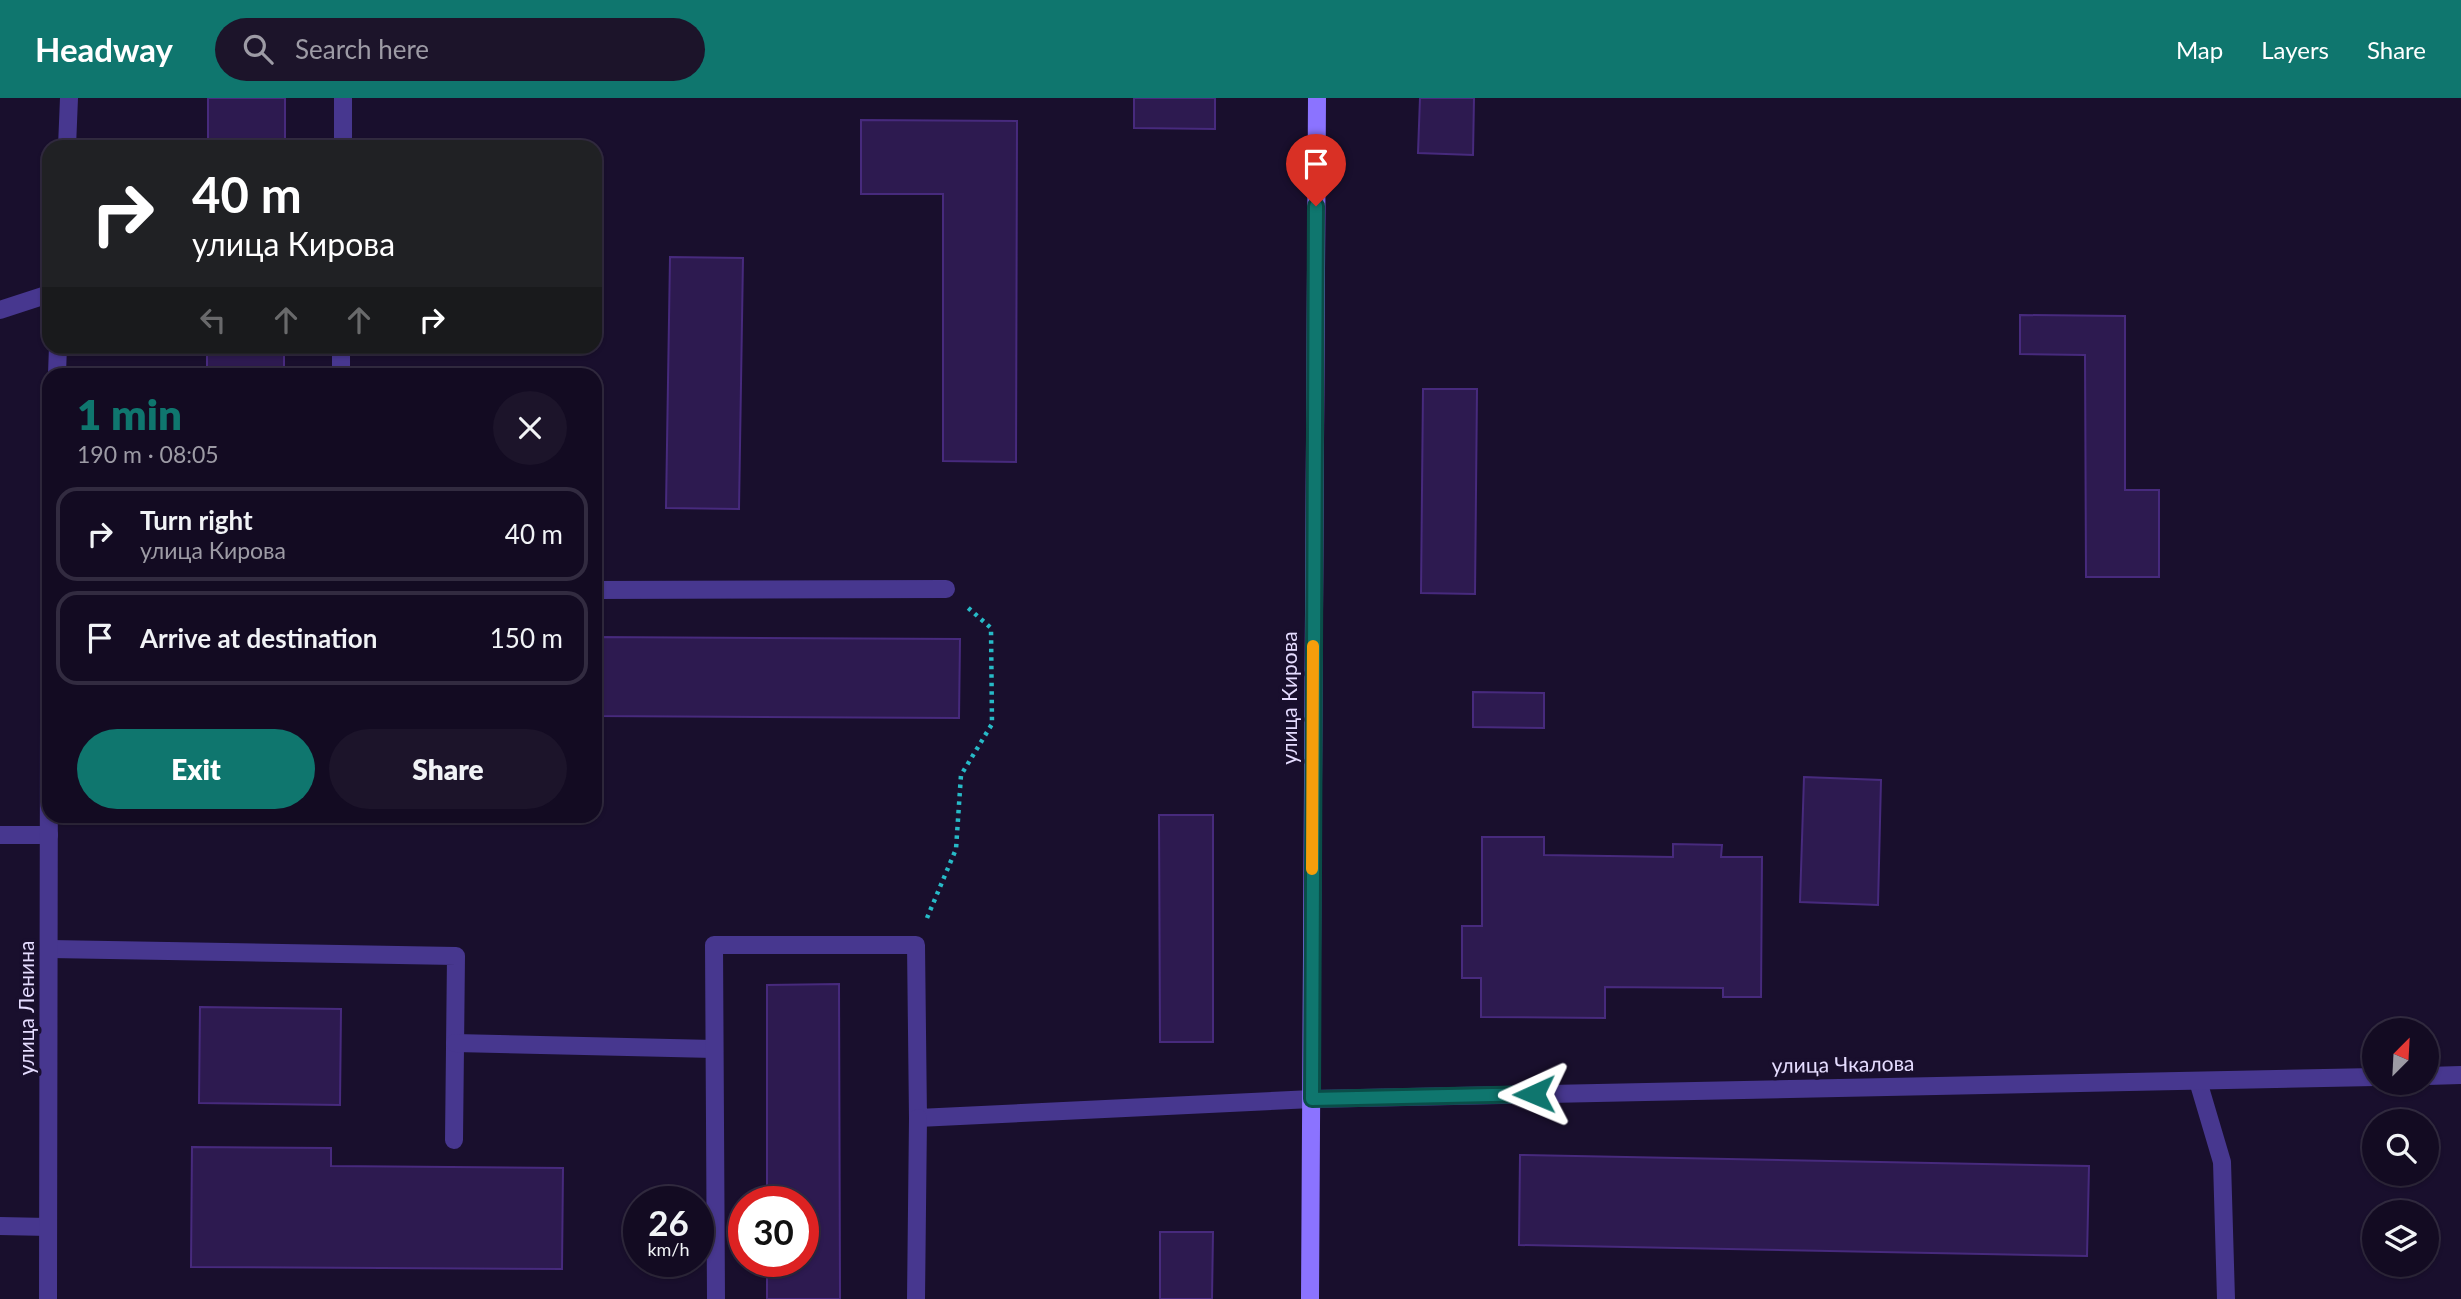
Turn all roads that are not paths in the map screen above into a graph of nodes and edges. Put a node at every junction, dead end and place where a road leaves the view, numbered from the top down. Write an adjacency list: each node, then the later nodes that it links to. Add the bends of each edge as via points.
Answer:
1 (69, 98): 4 (street)
2 (343, 98): 5 (street)
3 (1317, 98): 20 (street, улица Кирова)
4 (67, 140)
5 (343, 140)
6 (42, 296): 7 (street)
7 (0, 310)
8 (946, 589): 9 (street)
9 (602, 590)
10 (49, 823): 12 (street, улица Ленина)
11 (0, 835): 12 (street)
12 (49, 835): 13 (street, улица Ленина)
13 (50, 949): 14 (street, via 456,956); 24 (street, улица Ленина)
14 (455, 1043): 15 (street); 22 (street)
15 (714, 1049): 21 (street, via 714,945 916,945); 26 (street)
16 (2461, 1075): 17 (street)
17 (2440, 1076)
18 (2362, 1077): 19 (street, улица Чкалова)
19 (2198, 1081): 20 (street, улица Чкалова); 29 (street, via 2222,1162)
20 (1312, 1099): 21 (street, улица Чкалова); 28 (street, улица Кирова)
21 (918, 1118): 27 (street)
22 (454, 1140)
23 (0, 1226): 24 (street)
24 (48, 1227): 25 (street, улица Ленина)
25 (48, 1299)
26 (716, 1299)
27 (916, 1299)
28 (1310, 1299)
29 (2226, 1299)

